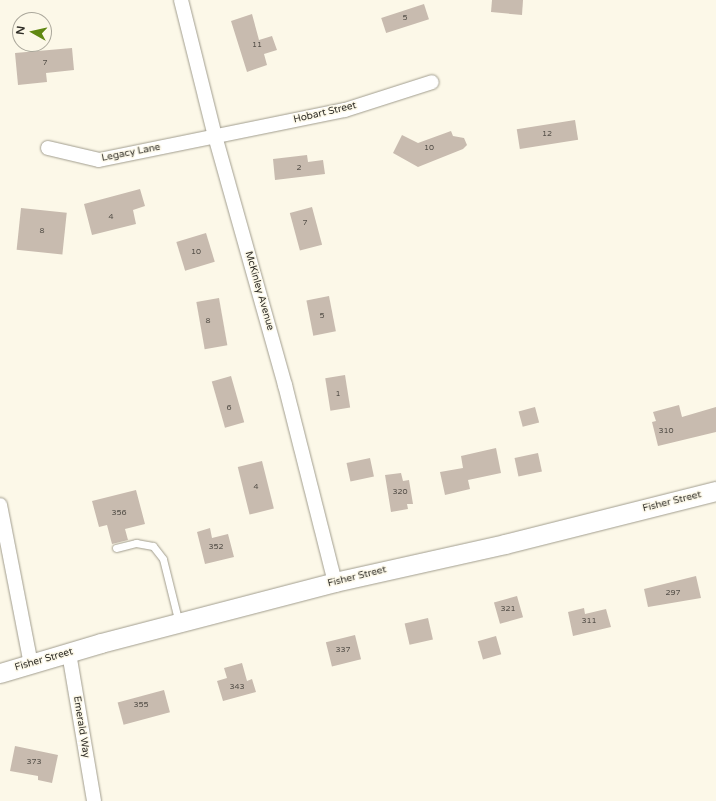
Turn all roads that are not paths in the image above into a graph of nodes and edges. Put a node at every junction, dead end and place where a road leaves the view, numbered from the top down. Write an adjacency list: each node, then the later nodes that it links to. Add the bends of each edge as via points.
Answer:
1 (181, 0): 3 (street, McKinley Avenue)
2 (432, 82): 3 (street, Hobart Street, via 344,110)
3 (215, 136): 4 (street, Legacy Lane, via 99,160); 8 (street, McKinley Avenue, via 285,385)
4 (48, 148)
5 (716, 491): 8 (main road, Fisher Street, via 505,544)
6 (0, 505): 11 (street)
7 (116, 548): 9 (lane, via 136,543 153,546 163,559)
8 (335, 582): 9 (main road, Fisher Street)
9 (179, 623): 10 (main road, Fisher Street)
10 (69, 653): 11 (main road, Fisher Street); 13 (street, Emerald Way)
11 (31, 665): 12 (main road, Fisher Street)
12 (0, 673)
13 (94, 801)

